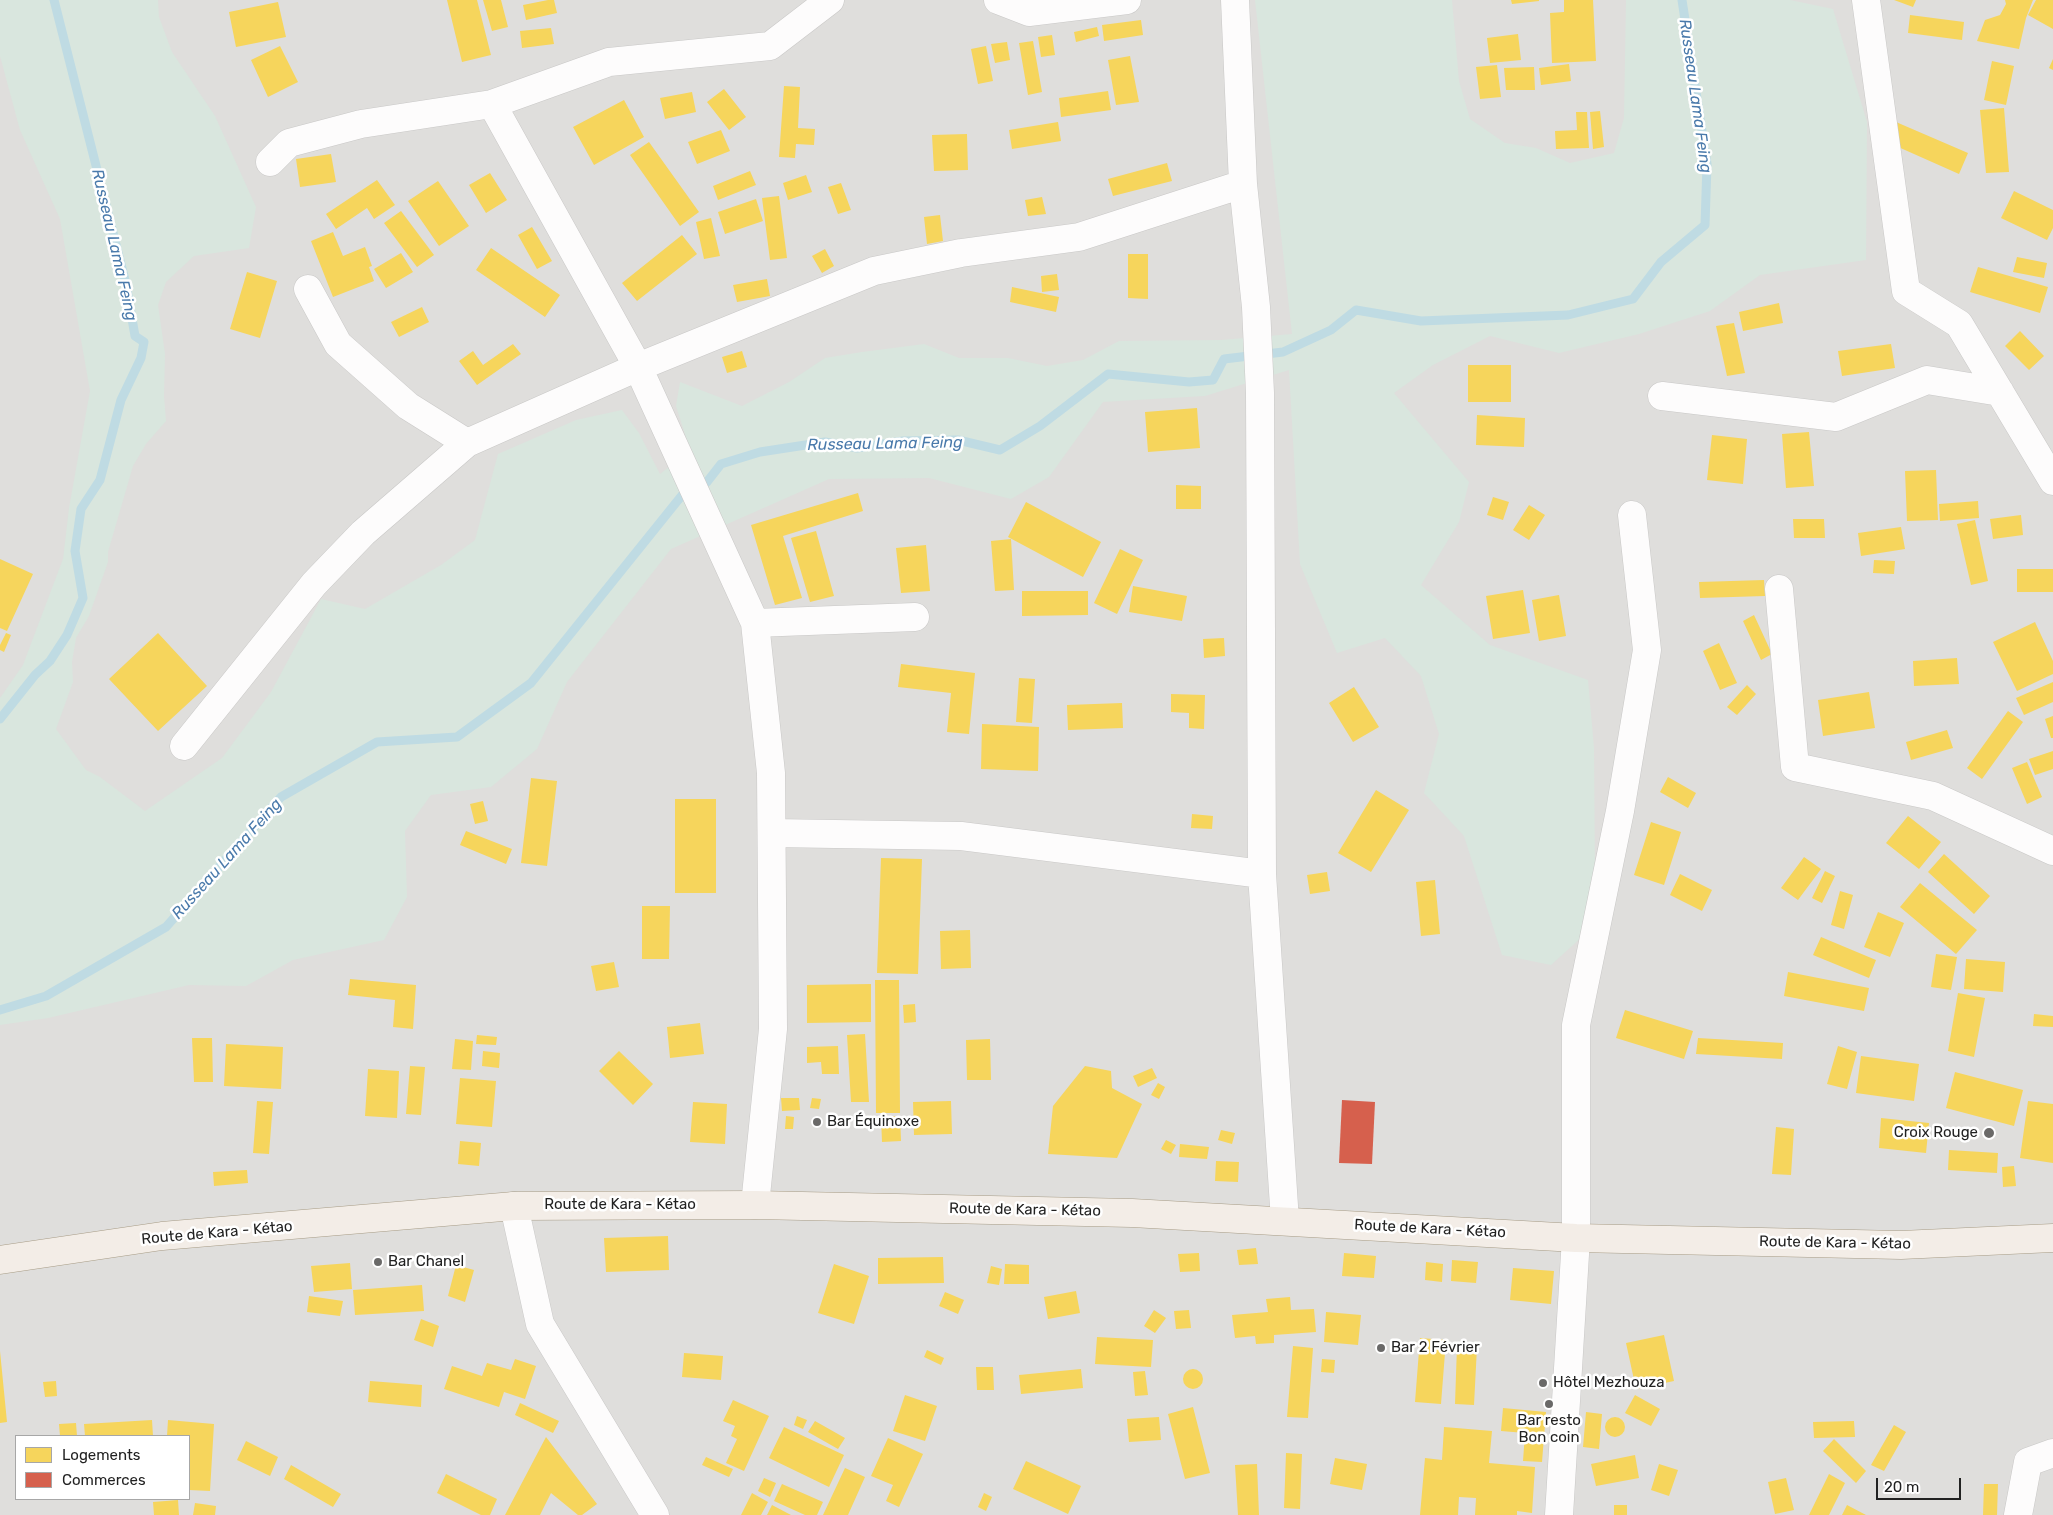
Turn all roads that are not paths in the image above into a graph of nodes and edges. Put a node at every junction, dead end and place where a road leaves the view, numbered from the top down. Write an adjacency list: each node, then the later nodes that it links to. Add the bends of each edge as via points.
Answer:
1 (830, 0): 6 (street, via 770,46 609,62)
2 (998, 0): 3 (street, via 1029,12)
3 (1127, 0)
4 (1236, 0): 8 (street)
5 (1866, 0): 11 (street, via 1906,291 1959,324)
6 (492, 104): 7 (street, via 361,124 290,143); 10 (street)
7 (270, 162)
8 (1243, 184): 10 (street, via 1079,237 962,253 874,271); 22 (street, via 1256,307 1260,393)
9 (308, 289): 13 (street, via 338,344 408,406)
10 (638, 367): 13 (street); 18 (street)
11 (2000, 392): 12 (street, via 1927,380 1836,417); 14 (street)
12 (1662, 396)
13 (467, 443): 19 (street, via 363,533 314,584)
14 (2053, 481)
15 (1632, 515): 26 (street, via 1647,650 1620,811 1576,1025)
16 (1779, 589): 21 (street, via 1795,767 1933,796)
17 (915, 617): 18 (street)
18 (756, 623): 20 (street, via 771,773)
19 (184, 746)
20 (772, 833): 22 (street, via 961,836); 23 (street, via 773,1029)
21 (2053, 851)
22 (1262, 874): 25 (street)
23 (755, 1205): 24 (main road, Route de Kara - Kétao); 25 (main road, Route de Kara - Kétao, via 1132,1213)
24 (514, 1206): 28 (main road, Route de Kara - Kétao, via 162,1236); 30 (street, via 540,1324)
25 (1285, 1221): 26 (main road, Route de Kara - Kétao)
26 (1576, 1238): 27 (main road, Route de Kara - Kétao, via 1901,1245); 31 (street)
27 (2053, 1238)
28 (0, 1260)
29 (2053, 1453): 32 (street, via 2028,1462)
30 (655, 1515)
31 (1559, 1515)
32 (2018, 1515)

